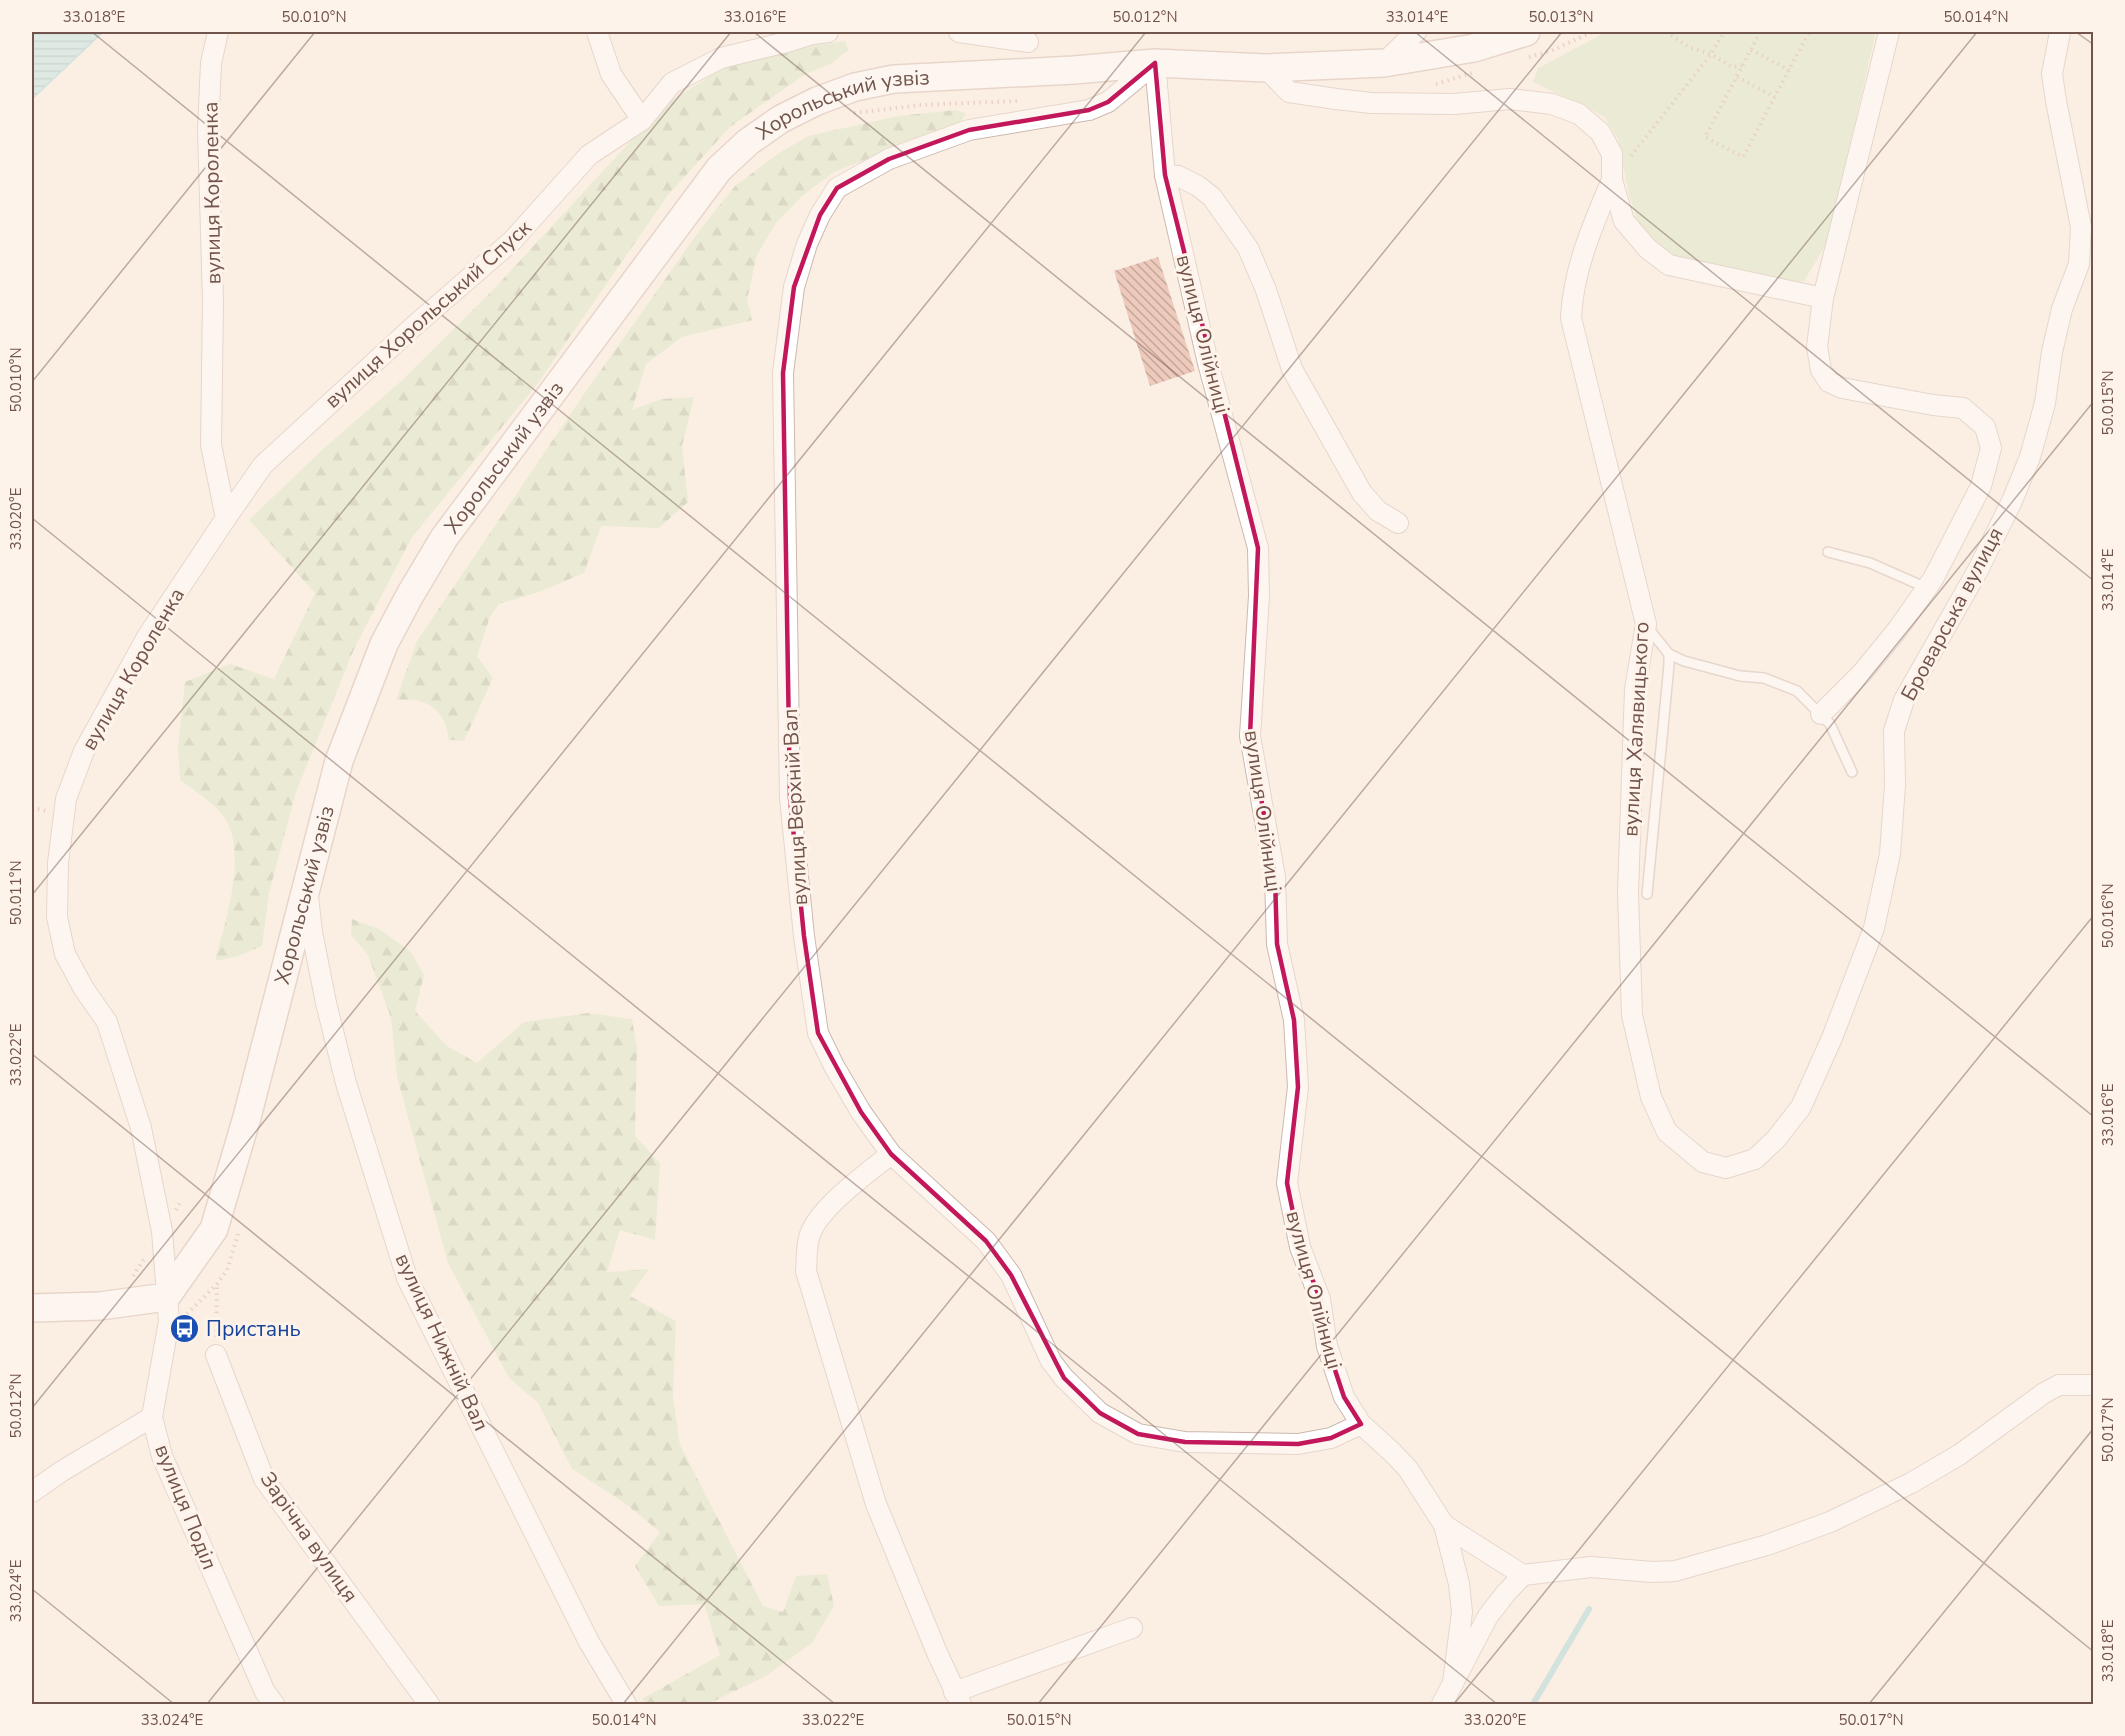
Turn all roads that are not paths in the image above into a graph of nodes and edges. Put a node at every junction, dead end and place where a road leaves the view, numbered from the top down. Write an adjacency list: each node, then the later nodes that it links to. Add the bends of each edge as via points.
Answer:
1 (218, 32): 17 (street, вулиця Короленка, via 211,63 208,131 212,445)
2 (597, 32): 13 (street, via 611,74)
3 (828, 32): 13 (street, вулиця Хорольський Спуск, via 721,58 672,83)
4 (959, 32): 9 (street)
5 (1416, 32): 11 (street)
6 (1526, 32): 11 (main road, Хорольський узвіз, via 1474,48)
7 (1889, 32): 16 (street)
8 (2060, 32): 28 (street, Броварська вулиця, via 2052,74 2081,227 2079,264 2061,309 2045,403 2030,457 1978,570 1904,700 1894,731 1890,854 1874,927 1801,1107 1755,1159 1726,1168)
9 (1028, 42)
10 (1155, 63): 12 (main road, Хорольський узвіз); 14 (street, вулиця Олійниці); 25 (main road, Хорольський узвіз, via 894,79 855,87 781,119 719,169 444,538 410,596 384,644 339,761); 27 (street, вулиця Верхній Вал, via 1108,102 1089,110 969,130 889,159 837,188 807,244 794,287 783,373 790,798 804,936 818,1033 861,1112)
11 (1384, 63): 12 (main road, Хорольський узвіз)
12 (1266, 68): 15 (street, via 1289,92 1371,103 1454,104 1510,99 1552,104 1579,114 1600,132 1612,154)
13 (642, 120): 17 (street, вулиця Хорольський Спуск, via 589,155 512,241 263,465)
14 (1165, 175): 18 (street, via 1178,176 1212,197 1248,248 1292,369 1362,493 1378,511); 34 (street, вулиця Олійниці, via 1208,363 1258,548 1259,596 1250,736 1275,877 1277,944 1294,1020 1298,1087 1287,1183 1300,1246 1320,1299 1327,1346 1344,1396)
15 (1612, 180): 16 (street, via 1624,221 1647,249 1669,265); 21 (street, вулиця Халявицького, via 1582,258 1571,318)
16 (1823, 298): 20 (street, via 1817,346 1821,370 1829,382 1842,388 1963,408 1985,427 1991,448 1981,486)
17 (226, 518): 29 (street, вулиця Короленка, via 147,637 84,751 66,799 58,863 57,917 65,954 107,1022 141,1128 162,1231)
18 (1398, 523)
19 (1828, 552): 20 (lane, via 1870,563)
20 (1927, 588): 23 (street, via 1862,673)
21 (1646, 624): 22 (lane); 28 (street, вулиця Халявицького, via 1635,688 1628,882 1632,1015 1651,1096 1667,1132)
22 (1669, 654): 23 (lane, via 1740,676 1764,678 1797,691); 26 (lane)
23 (1821, 714): 24 (lane, via 1830,724)
24 (1852, 772)
25 (306, 886): 29 (main road, Хорольський узвіз, via 214,1229); 43 (street, вулиця Нижній Вал, via 326,1003 346,1083 407,1278 589,1642)
26 (1647, 894)
27 (891, 1154): 34 (street, вулиця Верхній Вал, via 986,1241 1011,1275 1051,1361 1100,1413 1138,1434 1185,1442 1298,1444 1331,1438); 40 (street, via 817,1221 809,1237 806,1271 876,1504)
28 (1703, 1162)
29 (166, 1297): 30 (main road, via 100,1306); 33 (street, вулиця Поділ, via 169,1321)
30 (32, 1308)
31 (216, 1355): 42 (street, Зарічна вулиця, via 264,1479)
32 (2094, 1385): 37 (street, via 2059,1385 1911,1484 1830,1522 1767,1545 1675,1571 1591,1567)
33 (152, 1417): 35 (street); 41 (street, вулиця Поділ, via 162,1456 265,1692)
34 (1361, 1424): 36 (street, вулиця Олійниці, via 1408,1469)
35 (32, 1492)
36 (1444, 1525): 37 (street); 39 (street, via 1460,1584 1462,1612)
37 (1523, 1575): 39 (street, via 1488,1616)
38 (1132, 1629): 40 (street)
39 (1453, 1683): 44 (street)
40 (958, 1698)
41 (274, 1704)
42 (429, 1704)
43 (626, 1704)
44 (1442, 1704)

